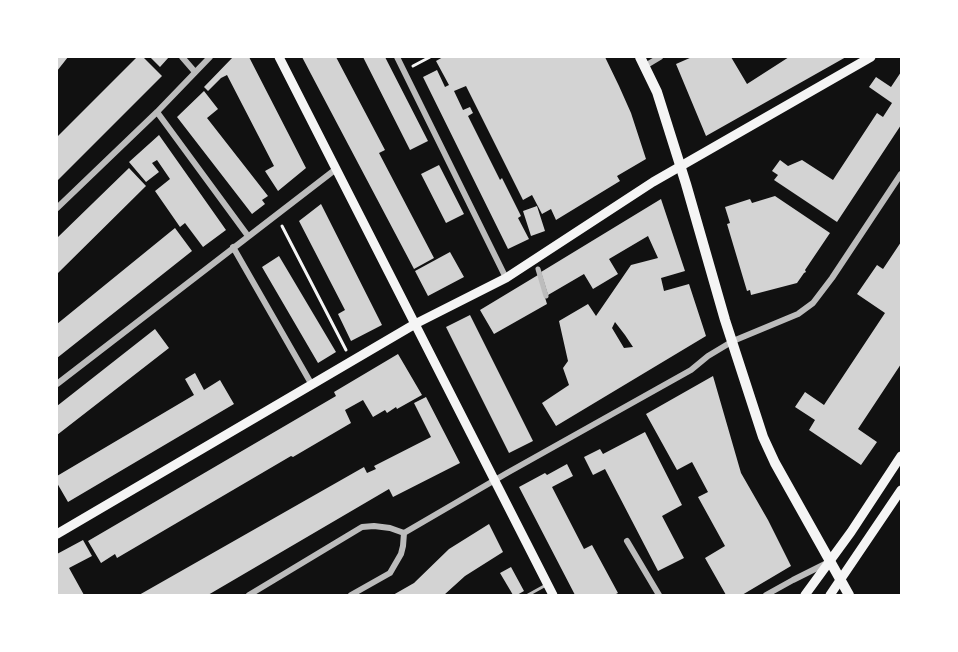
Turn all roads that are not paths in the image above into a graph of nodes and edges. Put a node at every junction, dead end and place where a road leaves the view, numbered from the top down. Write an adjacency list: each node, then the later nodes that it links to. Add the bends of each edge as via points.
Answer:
1 (182, 57): 8 (street)
2 (210, 57): 8 (street)
3 (279, 57): 11 (main road)
4 (397, 57): 17 (street)
5 (660, 57): 7 (street)
6 (871, 57): 10 (main road)
7 (642, 61): 10 (main road, via 657,92)
8 (195, 72): 9 (street)
9 (157, 112): 13 (street); 14 (street)
10 (681, 167): 17 (main road); 20 (main road)
11 (336, 168): 14 (street); 19 (main road)
12 (901, 174): 20 (street, via 813,303 798,314)
13 (57, 208)
14 (248, 236): 15 (street)
15 (233, 247): 21 (street); 22 (street)
16 (538, 268): 18 (street)
17 (506, 278): 19 (main road)
18 (546, 296)
19 (415, 324): 22 (main road); 24 (main road)
20 (733, 341): 24 (street, via 691,370); 29 (main road, via 769,451)
21 (57, 384)
22 (312, 385): 27 (main road)
23 (901, 456): 29 (main road)
24 (495, 480): 26 (street); 31 (main road)
25 (901, 490): 30 (main road)
26 (404, 533): 32 (street, via 362,527); 33 (street, via 401,554 390,573)
27 (57, 534)
28 (627, 541): 36 (street)
29 (830, 561): 30 (main road); 37 (street); 38 (main road)
30 (840, 580): 39 (main road); 40 (main road)
31 (547, 584): 34 (lane); 35 (main road)
32 (249, 595)
33 (351, 595)
34 (528, 595)
35 (553, 595)
36 (659, 595)
37 (766, 595)
38 (805, 595)
39 (830, 595)
40 (849, 595)

